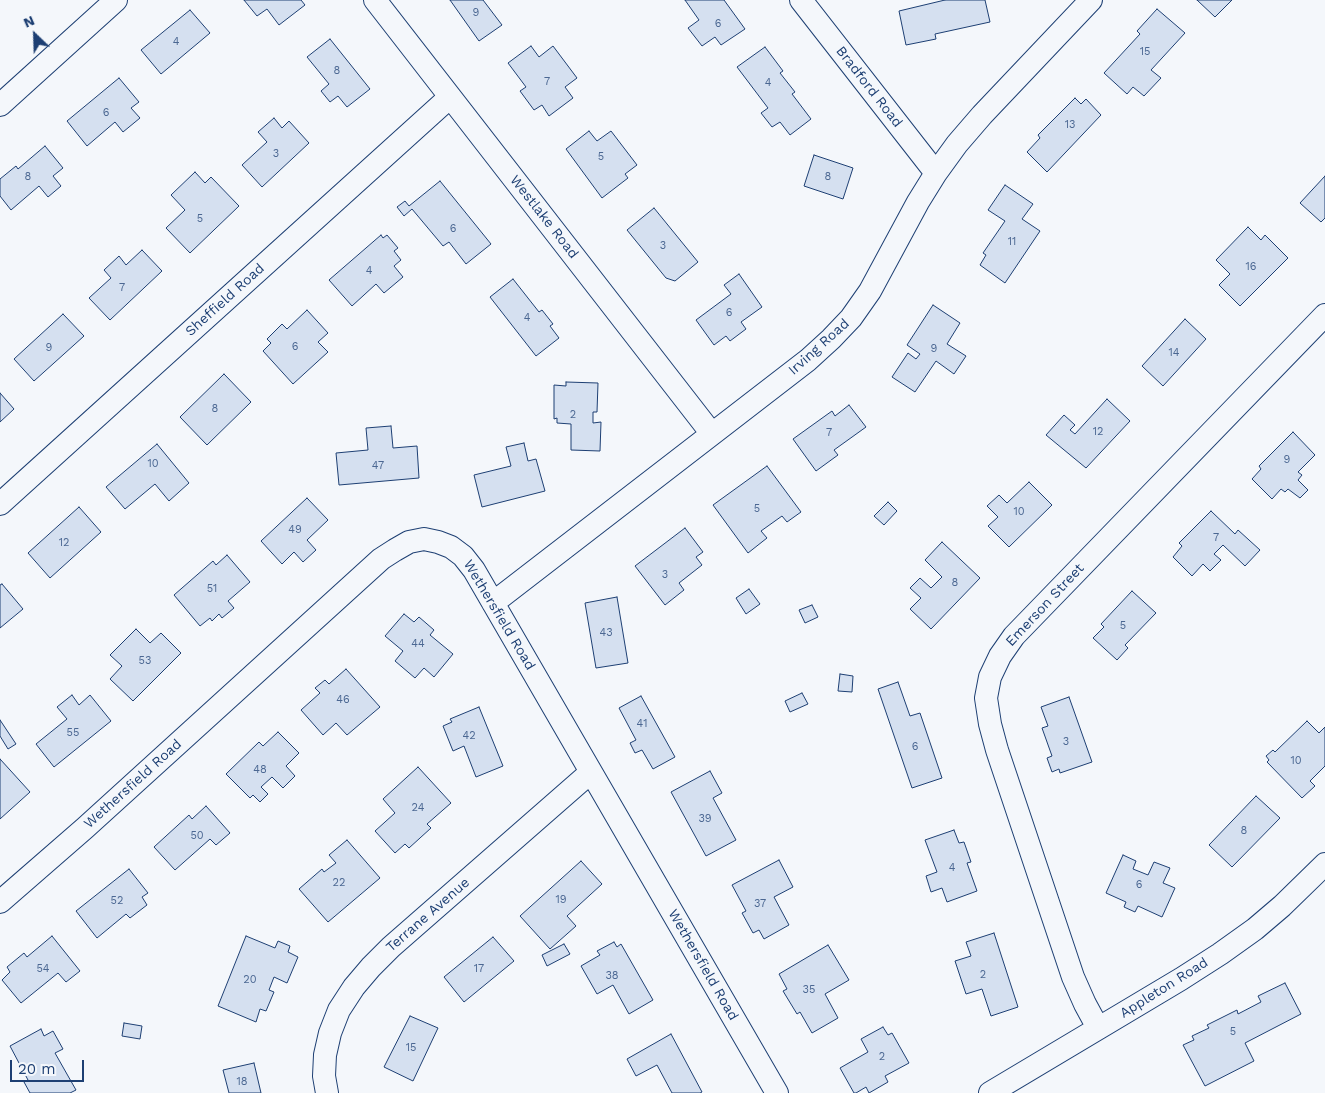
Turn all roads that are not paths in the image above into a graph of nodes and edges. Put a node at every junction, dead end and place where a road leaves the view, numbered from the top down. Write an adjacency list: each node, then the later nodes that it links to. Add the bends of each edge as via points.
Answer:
1 (116, 0): 6 (street)
2 (375, 0): 5 (street, Westlake Road)
3 (801, 0): 7 (street, Bradford Road)
4 (1091, 0): 7 (street, Irving Road, via 982,114)
5 (450, 97): 9 (street, Westlake Road); 10 (street, Sheffield Road)
6 (0, 105)
7 (936, 174): 9 (street, Irving Road, via 870,291 851,318 808,360)
8 (1325, 315): 15 (street, Emerson Street, via 1014,636 990,677 986,698 996,750 1073,977)
9 (712, 434): 11 (street, Irving Road)
10 (0, 504)
11 (493, 604): 12 (street, Wethersfield Road); 14 (street, Wethersfield Road, via 474,570 451,547 424,540 409,542 395,550 381,559)
12 (592, 772): 16 (street, Terrane Avenue, via 371,967 339,1010 330,1033 324,1069); 17 (street, Wethersfield Road)
13 (1325, 864): 15 (street, Appleton Road, via 1282,906 1220,954)
14 (0, 902)
15 (1098, 1028): 18 (street, Appleton Road)
16 (327, 1093)
17 (778, 1093)
18 (990, 1093)

